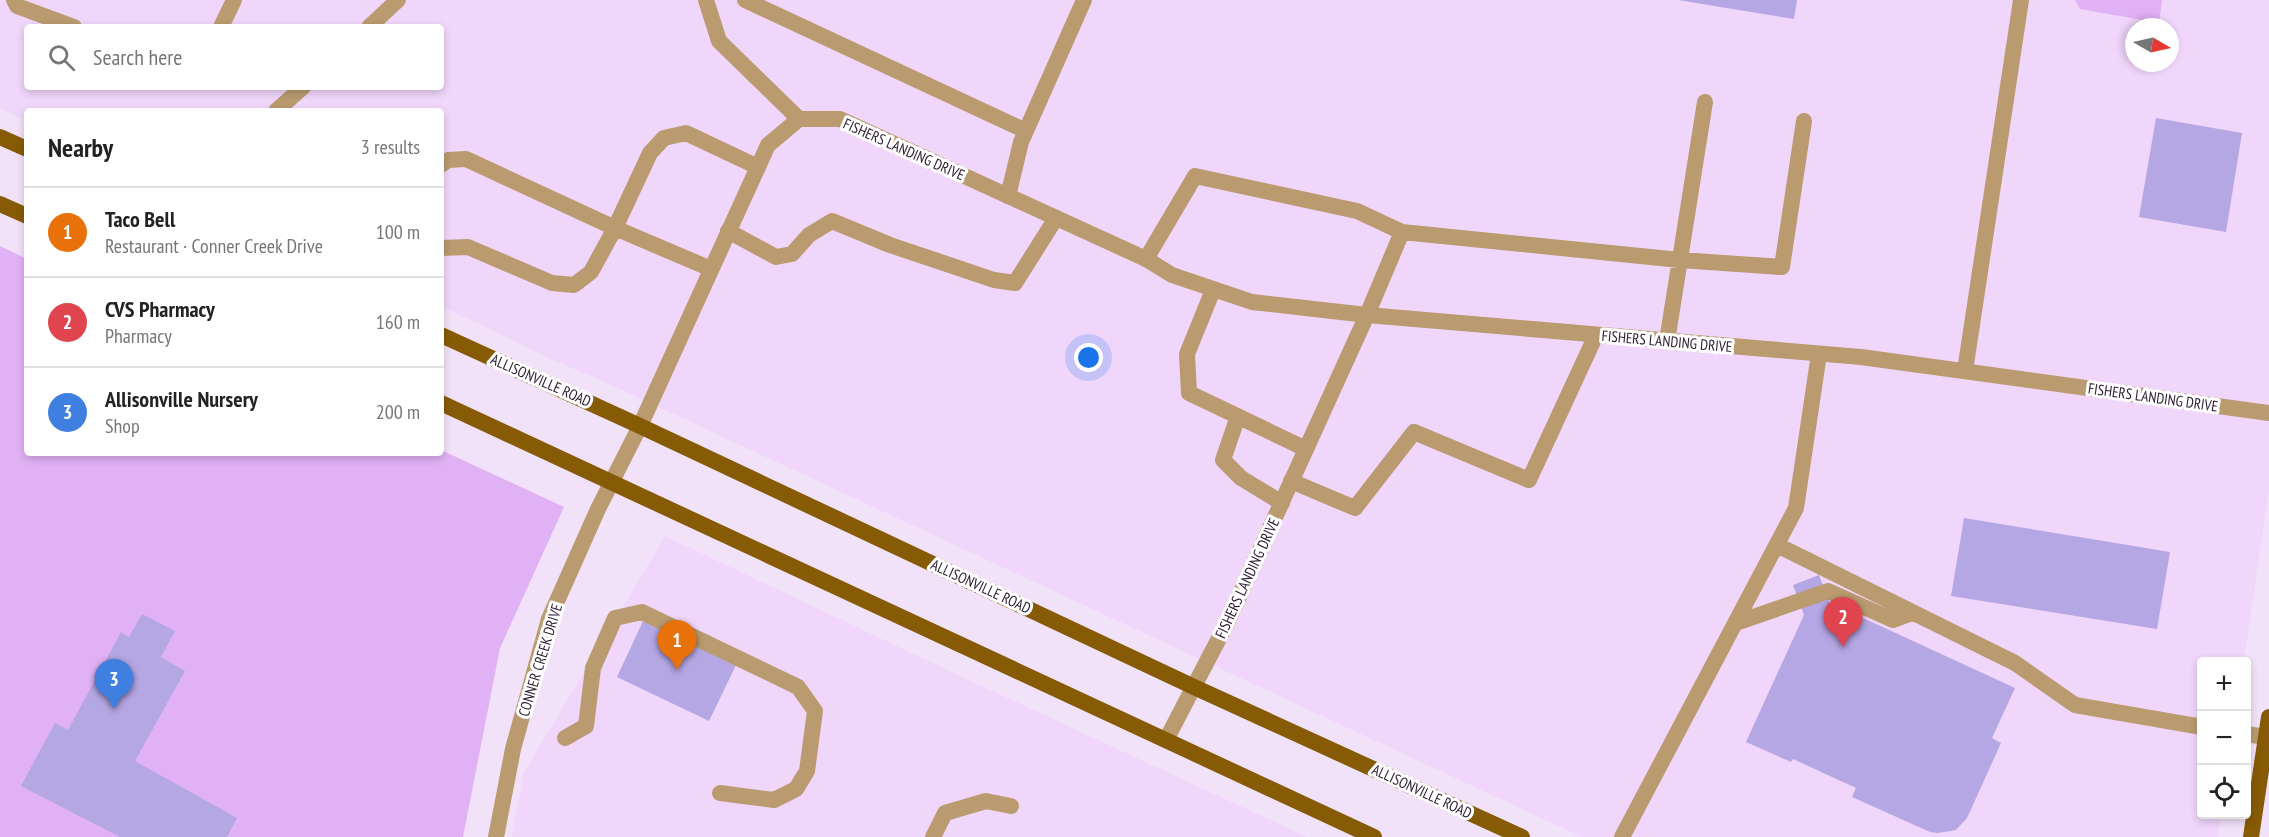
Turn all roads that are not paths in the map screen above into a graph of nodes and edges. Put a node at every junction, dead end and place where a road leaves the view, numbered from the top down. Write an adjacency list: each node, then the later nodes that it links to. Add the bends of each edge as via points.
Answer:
1 (14, 0): 8 (street, via 17,6)
2 (234, 0): 9 (street)
3 (398, 0): 10 (street)
4 (705, 0): 14 (street, via 719,41)
5 (745, 0): 16 (street)
6 (1084, 0): 16 (street)
7 (2021, 0): 38 (street)
8 (66, 24)
9 (222, 24)
10 (372, 24)
11 (300, 90): 13 (street)
12 (1705, 102): 30 (street)
13 (279, 108)
14 (799, 119): 20 (street, via 768,145); 21 (street, FISHERS LANDING DRIVE, via 840,119)
15 (1804, 121): 30 (street, via 1782,267)
16 (1026, 131): 21 (street)
17 (0, 137): 18 (main road)
18 (24, 148)
19 (444, 162): 25 (street, via 466,159)
20 (758, 167): 25 (street, via 686,133 664,138 650,153); 26 (street)
21 (1008, 196): 24 (street, FISHERS LANDING DRIVE)
22 (0, 204): 23 (main road)
23 (24, 215)
24 (1056, 218): 26 (street, via 1015,282 994,280 832,221 809,235 792,254 776,257); 29 (street, FISHERS LANDING DRIVE)
25 (615, 228): 28 (street, via 591,272 574,285 552,283 468,247); 31 (street)
26 (728, 231): 31 (street)
27 (1402, 232): 29 (street, via 1357,211 1195,176); 30 (street); 33 (street)
28 (444, 249)
29 (1146, 260): 32 (street, FISHERS LANDING DRIVE, via 1172,275)
30 (1680, 260): 36 (street)
31 (711, 269): 42 (street)
32 (1213, 290): 33 (street, FISHERS LANDING DRIVE, via 1252,302); 41 (street, via 1187,354 1189,393)
33 (1367, 315): 34 (street, FISHERS LANDING DRIVE); 43 (street, FISHERS LANDING DRIVE)
34 (1596, 335): 36 (street, FISHERS LANDING DRIVE); 44 (street, via 1529,480 1413,432 1355,508)
35 (444, 336): 42 (main road, ALLISONVILLE ROAD)
36 (1667, 340): 37 (street, FISHERS LANDING DRIVE)
37 (1819, 354): 38 (street, FISHERS LANDING DRIVE); 47 (street, via 1796,508)
38 (1965, 371): 40 (street, FISHERS LANDING DRIVE)
39 (444, 404): 45 (main road)
40 (2269, 413)
41 (1238, 416): 43 (street); 46 (street, via 1223,460 1241,478)
42 (640, 426): 45 (street, CONNER CREEK DRIVE); 50 (main road, ALLISONVILLE ROAD)
43 (1306, 449): 44 (street, FISHERS LANDING DRIVE)
44 (1292, 481): 46 (street, FISHERS LANDING DRIVE)
45 (613, 483): 56 (main road); 59 (street, CONNER CREEK DRIVE, via 549,619 513,749)
46 (1282, 503): 50 (street, FISHERS LANDING DRIVE)
47 (1777, 545): 48 (street); 49 (street)
48 (1912, 613): 49 (street, via 1893,620 1828,591); 52 (street, via 2015,663 2074,705)
49 (1736, 623): 63 (street)
50 (1194, 687): 56 (street, FISHERS LANDING DRIVE); 62 (main road, ALLISONVILLE ROAD)
51 (2269, 717): 54 (main road)
52 (2197, 726)
53 (2251, 735): 54 (street)
54 (2266, 737): 64 (main road)
55 (565, 738): 57 (street, via 586,726 593,668 615,618 642,612 798,687 815,711 807,771 796,789 774,800)
56 (1166, 740): 61 (main road)
57 (720, 793)
58 (1011, 806): 60 (street, via 986,801 945,813)
59 (495, 837)
60 (933, 837)
61 (1374, 837)
62 (1522, 837)
63 (1622, 837)
64 (2251, 837)

